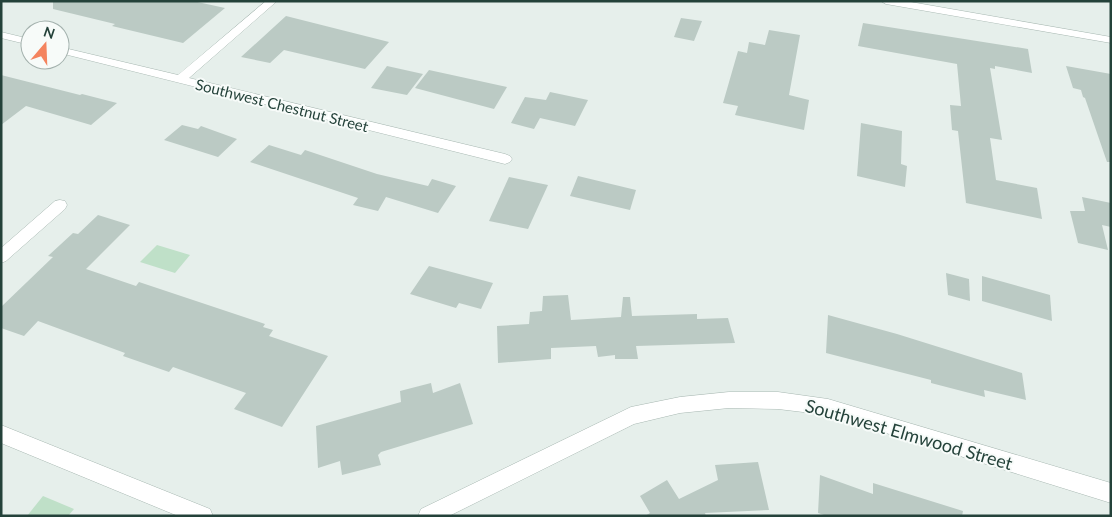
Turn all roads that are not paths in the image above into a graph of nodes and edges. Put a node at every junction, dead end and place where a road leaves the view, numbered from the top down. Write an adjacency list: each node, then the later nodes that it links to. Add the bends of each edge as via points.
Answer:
1 (272, 1): 7 (street)
2 (886, 1): 5 (street)
3 (1, 35): 4 (street)
4 (20, 40)
5 (1111, 40)
6 (70, 52): 7 (street, Southwest Chestnut Street)
7 (180, 80): 8 (street, Southwest Chestnut Street)
8 (505, 159)
9 (60, 205): 10 (street)
10 (1, 257)
11 (1, 434): 13 (street)
12 (1111, 492): 14 (street, Southwest Elmwood Street, via 828,407 781,400 694,401 631,416)
13 (203, 516)
14 (428, 516)

